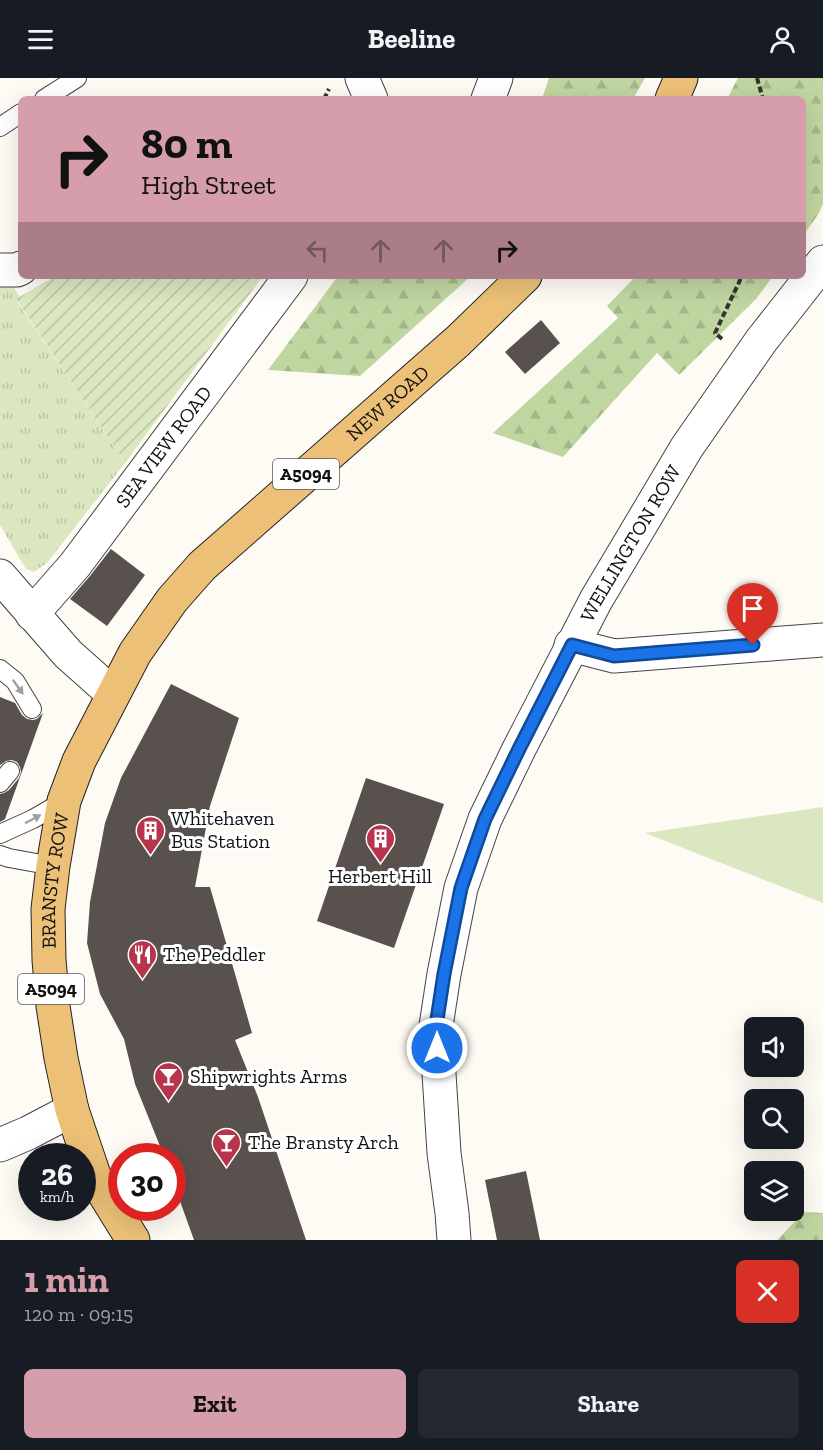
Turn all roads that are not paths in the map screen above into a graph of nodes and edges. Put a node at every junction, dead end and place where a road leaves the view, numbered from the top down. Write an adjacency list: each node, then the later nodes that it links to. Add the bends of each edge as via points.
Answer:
1 (77, 78): 5 (lane)
2 (362, 78): 6 (street)
3 (496, 78): 7 (street)
4 (681, 78): 8 (main road)
5 (49, 96)
6 (370, 96)
7 (489, 96)
8 (673, 96)
9 (18, 115): 10 (lane)
10 (0, 127)
11 (823, 262): 19 (street, WELLINGTON ROW, via 761,341 687,447)
12 (18, 269): 13 (street)
13 (0, 270)
14 (289, 279): 17 (street, SEA VIEW ROAD, via 75,565)
15 (522, 279): 21 (main road, NEW ROAD / A5094, via 458,341 202,566 135,652)
16 (0, 578): 17 (street)
17 (32, 614): 21 (street, via 68,654)
18 (823, 640): 19 (street, via 614,656)
19 (572, 645): 30 (street, WELLINGTON ROW, via 485,819 461,888 436,1026)
20 (0, 669): 22 (lane, one-way to 22, via 15,681)
21 (113, 694): 23 (main road, BRANSTY ROW / A5094, via 79,761)
22 (32, 709)
23 (64, 801): 24 (lane, one-way to 23); 26 (main road, BRANSTY ROW / A5094)
24 (0, 834)
25 (0, 855): 26 (lane)
26 (53, 866): 27 (main road, BRANSTY ROW / A5094, via 48,909 52,1006)
27 (72, 1110): 28 (street); 29 (main road, BRANSTY ROW / A5094, via 94,1175)
28 (0, 1145)
29 (133, 1240)
30 (454, 1240)

